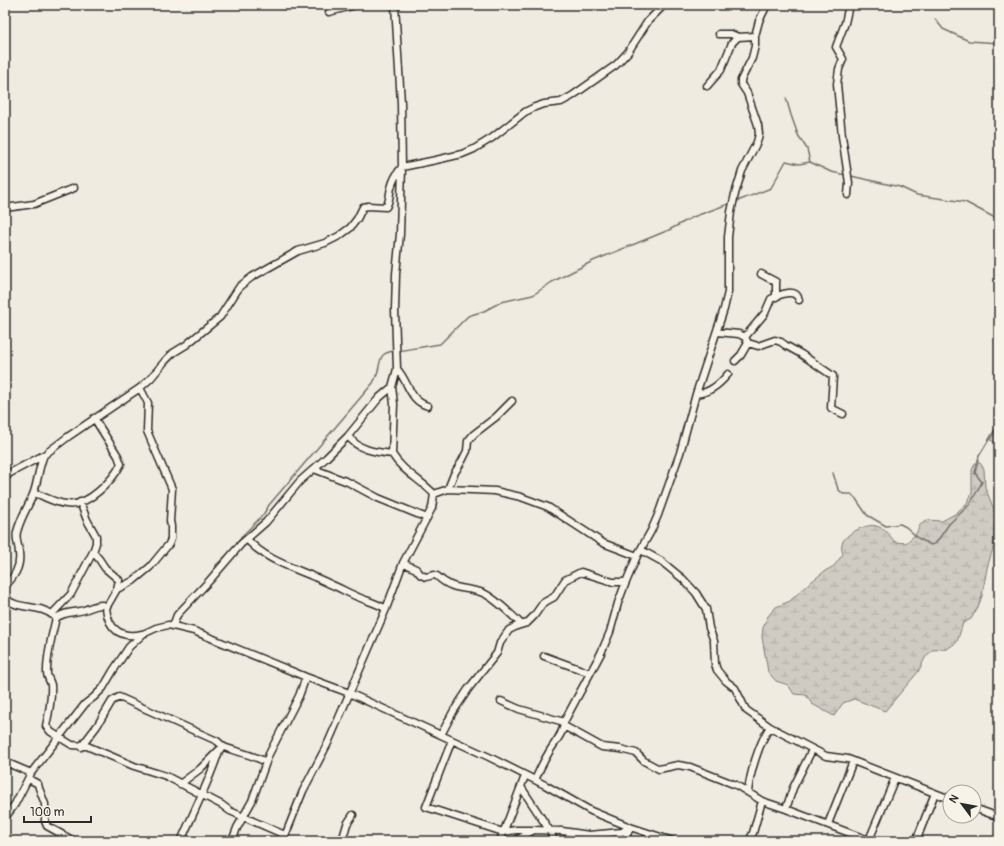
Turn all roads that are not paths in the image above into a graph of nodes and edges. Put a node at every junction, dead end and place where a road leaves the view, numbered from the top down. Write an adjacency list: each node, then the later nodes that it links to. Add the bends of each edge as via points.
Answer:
1 (283, 5): 2 (street)
2 (309, 5)
3 (356, 5): 8 (street)
4 (395, 5): 13 (street)
5 (664, 5): 13 (street, via 655,12 616,65 566,99 525,112 492,138 462,154)
6 (767, 5): 10 (street)
7 (848, 5): 15 (street, via 845,23 836,47 843,59 837,84 849,183)
8 (329, 12)
9 (719, 34): 11 (street)
10 (755, 36): 11 (street); 20 (street, via 756,46 741,84 747,93 759,134 742,171 732,206 728,237 728,292)
11 (738, 37): 12 (street, via 720,70)
12 (707, 86)
13 (402, 166): 23 (street, via 400,234 395,281); 26 (street, via 390,188 389,203 386,207 364,207 350,228 339,236 298,251 252,277 240,286 220,317 165,360)
14 (74, 188): 16 (street, via 34,204)
15 (848, 195)
16 (5, 208)
17 (761, 274): 18 (street, via 776,282)
18 (776, 297): 19 (street, via 791,292 798,296); 21 (street, via 771,299)
19 (799, 300)
20 (717, 332): 21 (street, via 739,334); 27 (street)
21 (747, 340): 22 (street); 30 (street, via 758,346 775,340 781,342 831,374 831,408)
22 (735, 362)
23 (397, 369): 25 (street); 29 (street, via 415,399 420,404)
24 (728, 374): 27 (street, via 716,387)
25 (392, 387): 32 (street, via 379,398); 33 (street)
26 (140, 388): 31 (street); 49 (street, via 148,403 147,431 172,488 171,539 150,567 133,581)
27 (696, 394): 43 (street, via 680,453 658,515)
28 (512, 401): 37 (street, via 468,441 464,456)
29 (428, 406)
30 (843, 414)
31 (94, 418): 34 (street); 40 (street, via 121,464 102,490)
32 (348, 436): 33 (street, via 365,449); 35 (street)
33 (392, 454): 39 (street, via 402,467)
34 (44, 456): 36 (street); 38 (street)
35 (314, 469): 41 (street); 42 (street)
36 (5, 478)
37 (448, 489): 39 (street); 45 (street, via 495,490 521,496 548,507 603,543)
38 (34, 493): 40 (street, via 65,504); 48 (street, via 17,534 19,566)
39 (434, 494): 41 (street)
40 (80, 502): 44 (street, via 96,536)
41 (427, 518): 46 (street)
42 (247, 539): 52 (street, via 275,559); 55 (street, via 177,615)
43 (641, 550): 45 (street); 63 (street, via 661,561 696,593 706,609 714,641 717,670 735,688 746,710)
44 (93, 552): 49 (street, via 105,568 118,578); 53 (street, via 71,594)
45 (638, 556): 47 (street)
46 (402, 563): 52 (street); 54 (street, via 416,569 421,575 437,576 457,589 483,593)
47 (626, 582): 54 (street, via 613,582 581,572 565,580 554,596 543,603 527,623); 58 (street, via 610,632)
48 (5, 586)
49 (117, 589): 51 (street)
50 (5, 597): 53 (street, via 16,605 46,610)
51 (106, 608): 53 (street, via 98,604 84,610); 56 (street, via 109,623 118,632 126,636)
52 (386, 609): 60 (street)
53 (54, 616): 65 (street, via 46,672 51,683 46,726)
54 (521, 624): 64 (street, via 509,630 503,637 497,653 469,688)
55 (173, 626): 56 (street, via 156,628); 59 (street, via 201,634)
56 (143, 634): 65 (street, via 129,647 103,688 85,704)
57 (544, 656): 58 (street)
58 (590, 673): 62 (street)
59 (306, 678): 60 (street); 72 (street)
60 (349, 694): 64 (street); 95 (street, via 328,743 303,791)
61 (501, 701): 62 (street)
62 (564, 724): 76 (street); 79 (street, via 602,747 636,753 659,769 678,765 690,767)
63 (770, 727): 69 (street); 79 (street, via 763,740)
64 (441, 735): 66 (street)
65 (60, 737): 67 (street, via 72,745); 73 (street)
66 (452, 740): 74 (street); 94 (street, via 426,807)
67 (81, 747): 68 (street, via 112,701 119,697 217,741); 77 (street, via 87,746 134,766 166,776)
68 (221, 749): 72 (street, via 251,755); 77 (street); 81 (street)
69 (812, 750): 70 (street, via 826,756); 84 (street, via 793,788)
70 (853, 761): 75 (street); 90 (street)
71 (5, 762): 73 (street)
72 (266, 762): 87 (street, via 252,801)
73 (30, 776): 86 (street); 97 (street, via 38,784 45,804 47,826)
74 (525, 776): 76 (street); 78 (street)
75 (895, 778): 80 (street); 96 (street)
76 (535, 780): 91 (street, via 591,811)
77 (180, 784): 81 (street)
78 (521, 787): 93 (street); 94 (street)
79 (748, 792): 83 (street)
80 (935, 793): 82 (street); 107 (street)
81 (201, 795): 87 (street); 98 (street)
82 (942, 796)
83 (762, 801): 84 (street); 106 (street)
84 (786, 809): 90 (street)
85 (982, 811): 89 (street)
86 (7, 815)
87 (243, 815): 95 (street); 99 (street)
88 (353, 815): 100 (street, via 347,824)
89 (999, 817)
90 (828, 824): 96 (street)
91 (630, 827): 93 (street, via 622,832 589,835); 104 (street); 105 (street)
92 (534, 830): 93 (street); 94 (street); 102 (street)
93 (550, 831): 103 (street)
94 (503, 832): 101 (street)
95 (284, 838)
96 (870, 840)
97 (74, 841)
98 (181, 841)
99 (232, 841)
100 (342, 841)
101 (500, 841)
102 (515, 841)
103 (554, 841)
104 (625, 841)
105 (674, 841)
106 (749, 841)
107 (916, 841)

